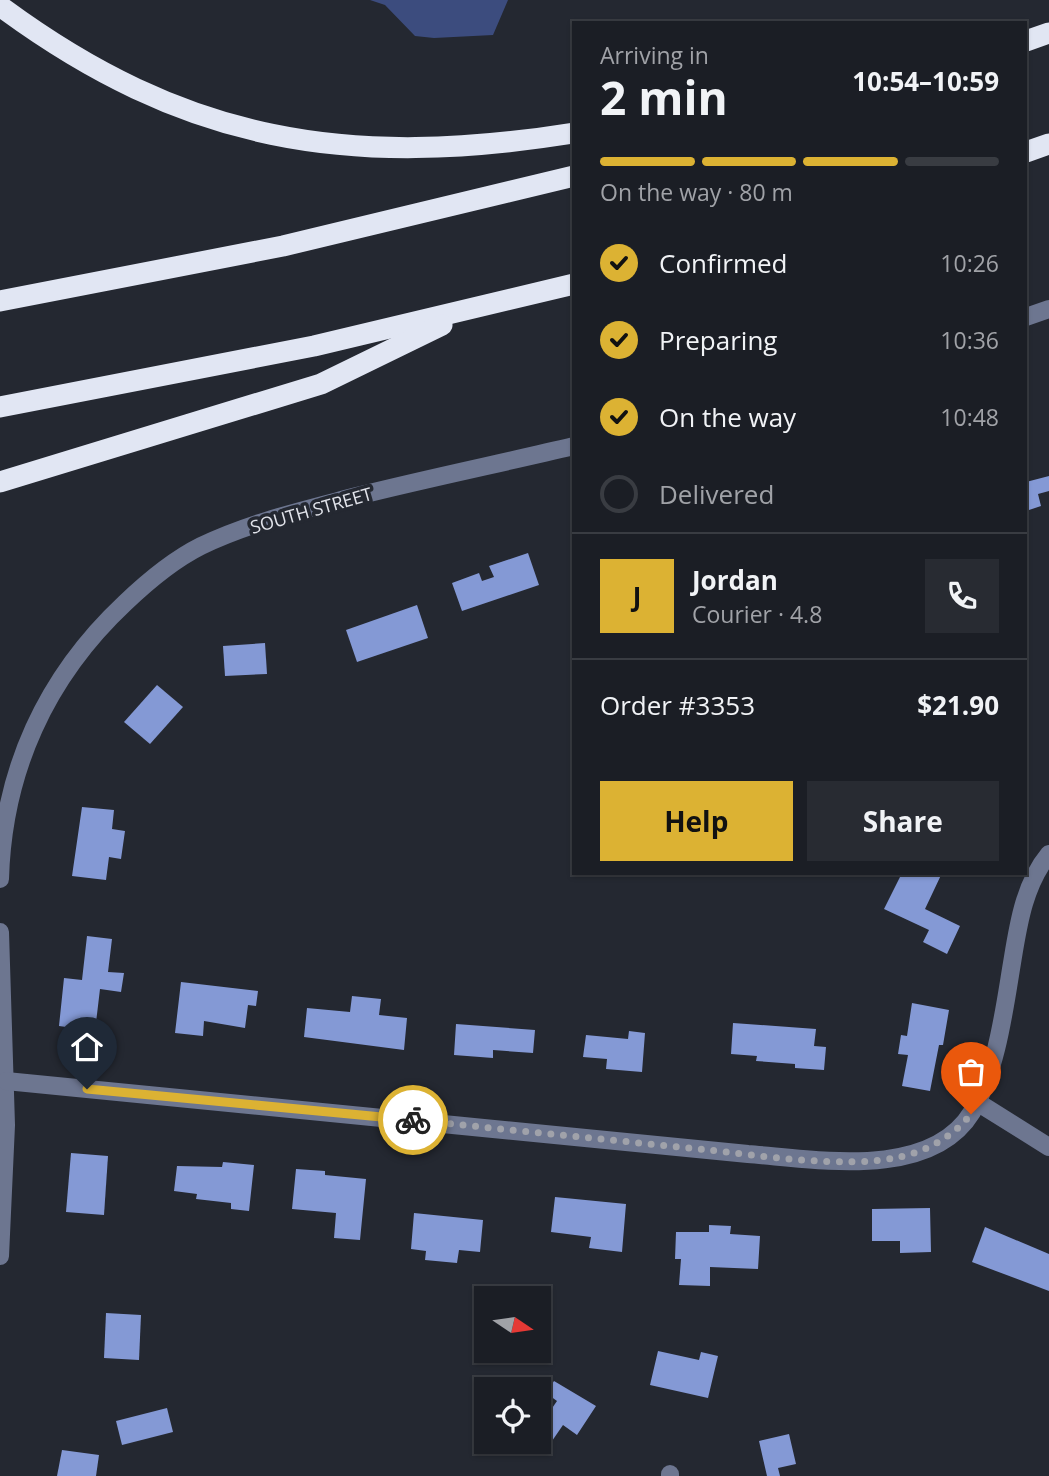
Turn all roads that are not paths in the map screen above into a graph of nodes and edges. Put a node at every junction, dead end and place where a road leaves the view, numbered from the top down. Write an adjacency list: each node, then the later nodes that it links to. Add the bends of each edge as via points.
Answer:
1 (0, 6): 4 (highway, via 49,43 127,86 208,119 271,135 352,147 432,148)
2 (1049, 33): 3 (highway)
3 (1027, 41)
4 (572, 133)
5 (1049, 144): 6 (highway)
6 (1027, 152)
7 (572, 176): 9 (highway, via 283,246)
8 (572, 284): 10 (highway)
9 (0, 301)
10 (477, 308): 13 (highway, via 217,366); 15 (highway, via 321,384)
11 (1049, 309): 12 (street)
12 (1027, 317)
13 (0, 407)
14 (572, 446): 17 (street, SOUTH STREET, via 276,516 200,547 168,566 100,628 69,666 40,714 13,782)
15 (0, 482)
16 (1049, 853): 20 (street, via 1037,870 1021,914 994,1050)
17 (0, 879)
18 (0, 932): 19 (street)
19 (6, 1081): 20 (street, via 860,1161 908,1155 936,1143 964,1123); 22 (street)
20 (977, 1102): 21 (street)
21 (1049, 1147)
22 (0, 1256)

